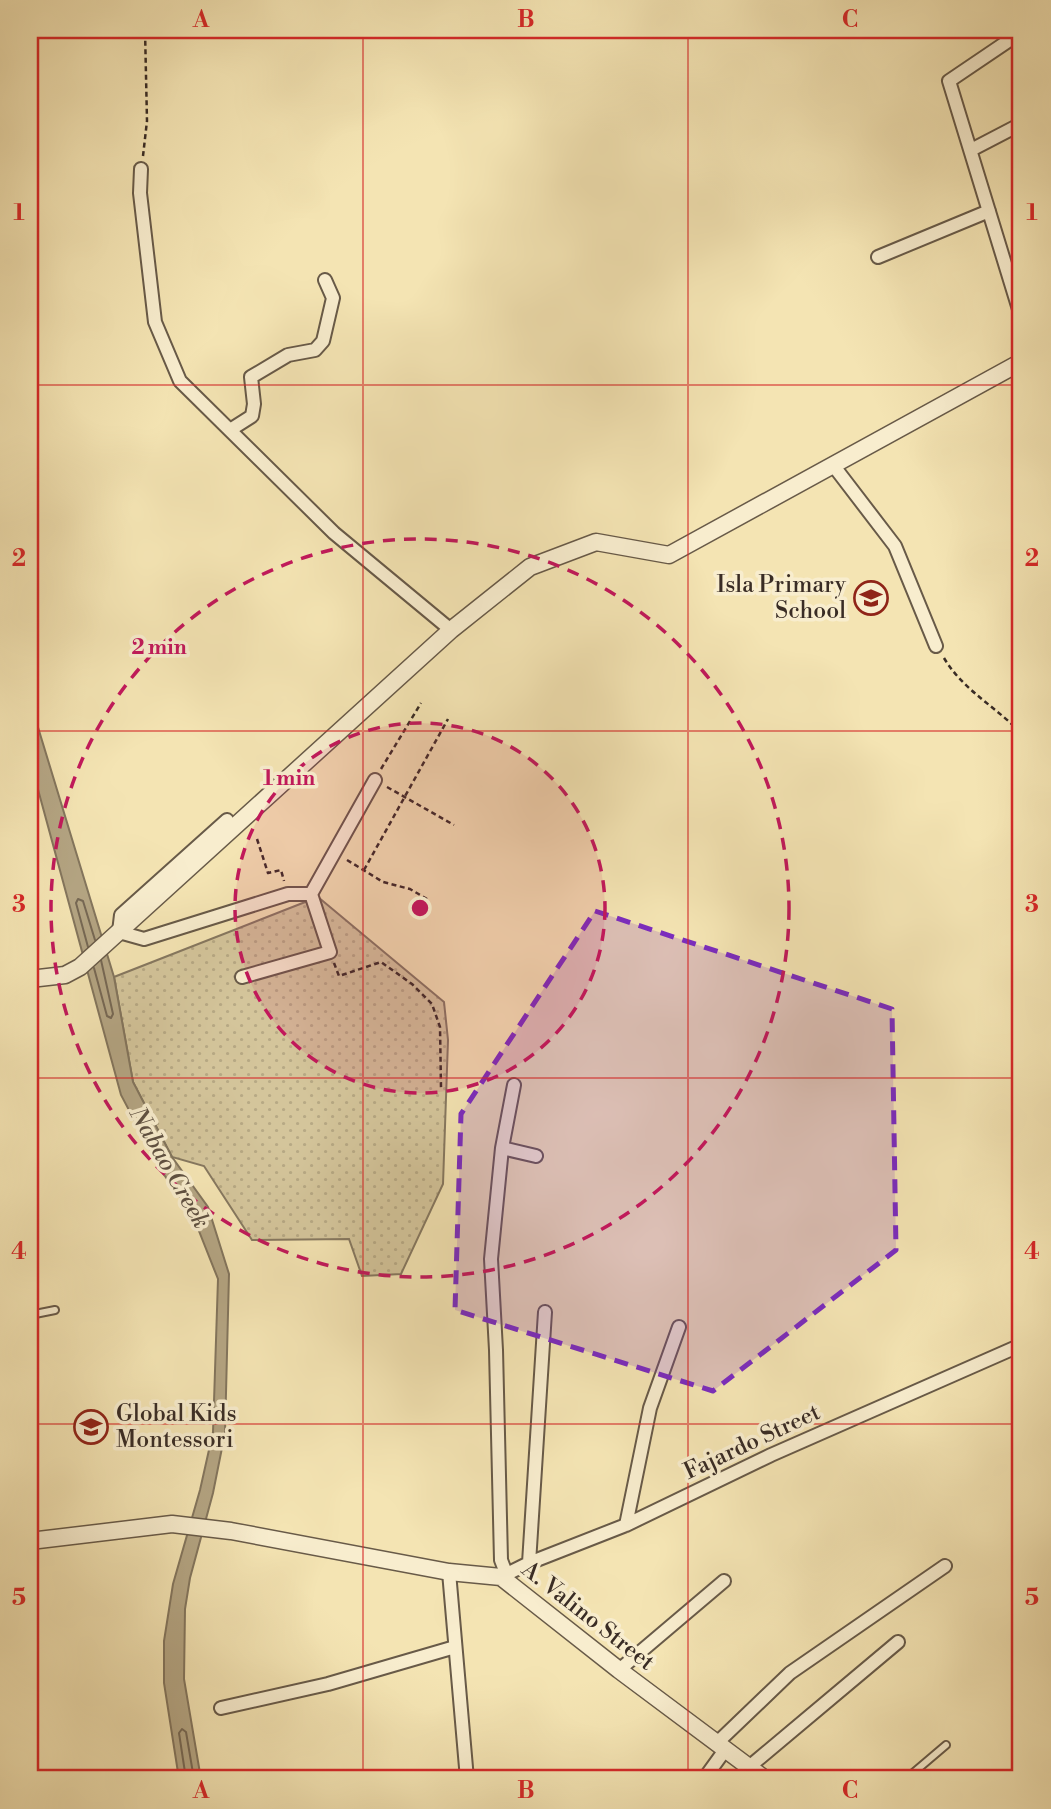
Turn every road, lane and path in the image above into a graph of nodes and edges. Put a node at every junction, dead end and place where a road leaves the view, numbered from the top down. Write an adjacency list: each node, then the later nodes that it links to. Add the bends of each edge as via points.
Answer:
1 (145, 30): 5 (path, via 147,121)
2 (1013, 30): 4 (street, via 1014,37 949,80)
3 (1021, 124): 4 (street)
4 (971, 150): 6 (street)
5 (142, 169): 11 (street, via 140,194 155,322 180,381)
6 (989, 211): 7 (street); 9 (street)
7 (878, 257)
8 (325, 280): 11 (street, via 333,298 323,341 315,350 288,355 251,377 252,416)
9 (1021, 316)
10 (1021, 362): 12 (street)
11 (230, 430): 13 (street, via 334,533)
12 (833, 465): 13 (street, via 669,555 596,542 530,567); 14 (street, via 895,546)
13 (452, 630): 28 (street)
14 (936, 646): 17 (path, via 953,674)
15 (421, 703): 18 (path)
16 (448, 719): 19 (path)
17 (1021, 733)
18 (375, 780): 19 (path); 23 (street)
19 (405, 797): 21 (path); 24 (path)
20 (227, 820): 28 (street, via 121,915)
21 (454, 825)
22 (257, 839): 25 (path, via 268,873 281,870)
23 (335, 853): 24 (path); 26 (street)
24 (364, 870): 27 (path)
25 (288, 894): 26 (street); 28 (street, via 144,939)
26 (311, 894): 29 (street)
27 (427, 900)
28 (113, 938): 31 (street, via 65,975)
29 (330, 952): 30 (street); 33 (path, via 339,976 381,962 432,1004 440,1027)
30 (242, 977)
31 (30, 979)
32 (513, 1085): 34 (street)
33 (441, 1088)
34 (502, 1148): 35 (street); 46 (street, via 491,1259)
35 (536, 1156)
36 (55, 1310): 38 (lane)
37 (545, 1312): 43 (street)
38 (30, 1315)
39 (679, 1328): 41 (street, via 650,1408)
40 (1021, 1345): 41 (street, Fajardo Street, via 771,1455)
41 (626, 1525): 43 (street, Fajardo Street)
42 (30, 1541): 45 (street, A. Valino Street, via 172,1524)
43 (529, 1563): 46 (street, Fajardo Street)
44 (945, 1566): 53 (street, via 790,1673)
45 (449, 1572): 46 (street, A. Valino Street); 49 (street)
46 (504, 1575): 50 (street, A. Valino Street)
47 (724, 1581): 50 (street)
48 (898, 1642): 54 (street)
49 (455, 1647): 51 (street, via 328,1684); 55 (street)
50 (619, 1670): 53 (street, A. Valino Street)
51 (221, 1708)
52 (946, 1745): 58 (lane)
53 (721, 1746): 54 (street, A. Valino Street); 56 (street)
54 (748, 1767): 57 (street, A. Valino Street)
55 (467, 1779)
56 (704, 1779)
57 (765, 1779)
58 (906, 1779)

